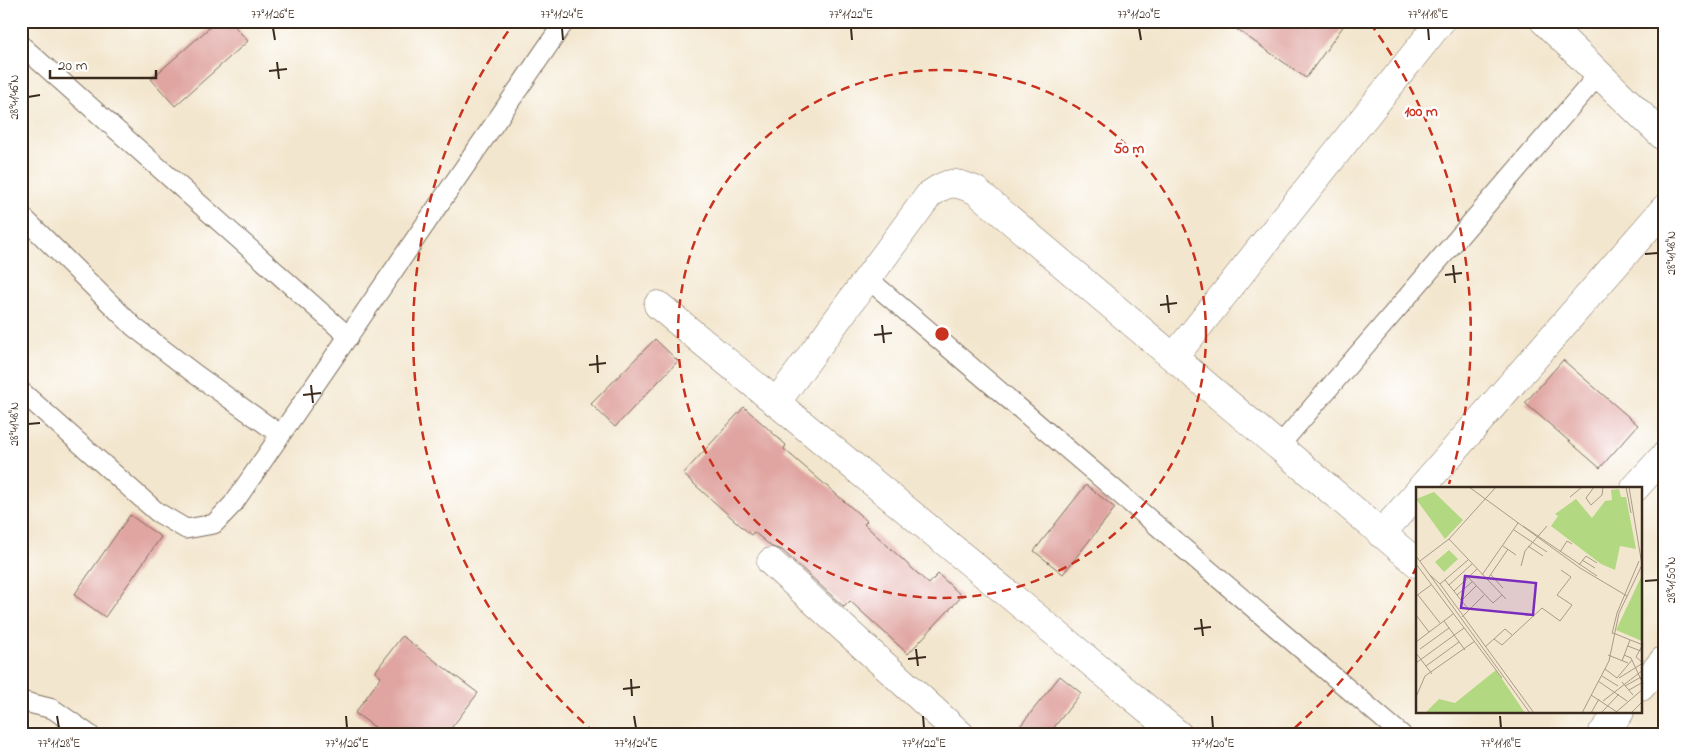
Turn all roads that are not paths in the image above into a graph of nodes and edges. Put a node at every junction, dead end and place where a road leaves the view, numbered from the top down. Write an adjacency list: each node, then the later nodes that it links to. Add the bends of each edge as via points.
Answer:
1 (565, 21): 11 (lane)
2 (1441, 21): 12 (street)
3 (1544, 21): 5 (street)
4 (21, 45): 11 (lane)
5 (1598, 74): 6 (street); 16 (lane)
6 (1664, 137)
7 (1664, 209): 18 (street)
8 (21, 215): 15 (lane, via 134,327)
9 (867, 278): 12 (street, via 929,194 942,185 959,183 975,190); 14 (street); 30 (lane)
10 (658, 305): 14 (street)
11 (349, 337): 15 (lane)
12 (1174, 357): 16 (street)
13 (21, 391): 15 (lane, via 157,512 186,529 214,524 233,504)
14 (776, 403): 27 (street)
15 (281, 435)
16 (1279, 446): 21 (street)
17 (1664, 456): 19 (street)
18 (1422, 487)
19 (1636, 487)
20 (1416, 494): 21 (street)
21 (1382, 534): 23 (street)
22 (772, 562): 29 (street)
23 (1416, 562)
24 (1664, 660): 25 (street)
25 (1642, 686)
26 (21, 701): 28 (lane, via 54,709)
27 (1164, 730)
28 (90, 735)
29 (961, 735)
30 (1402, 735)

